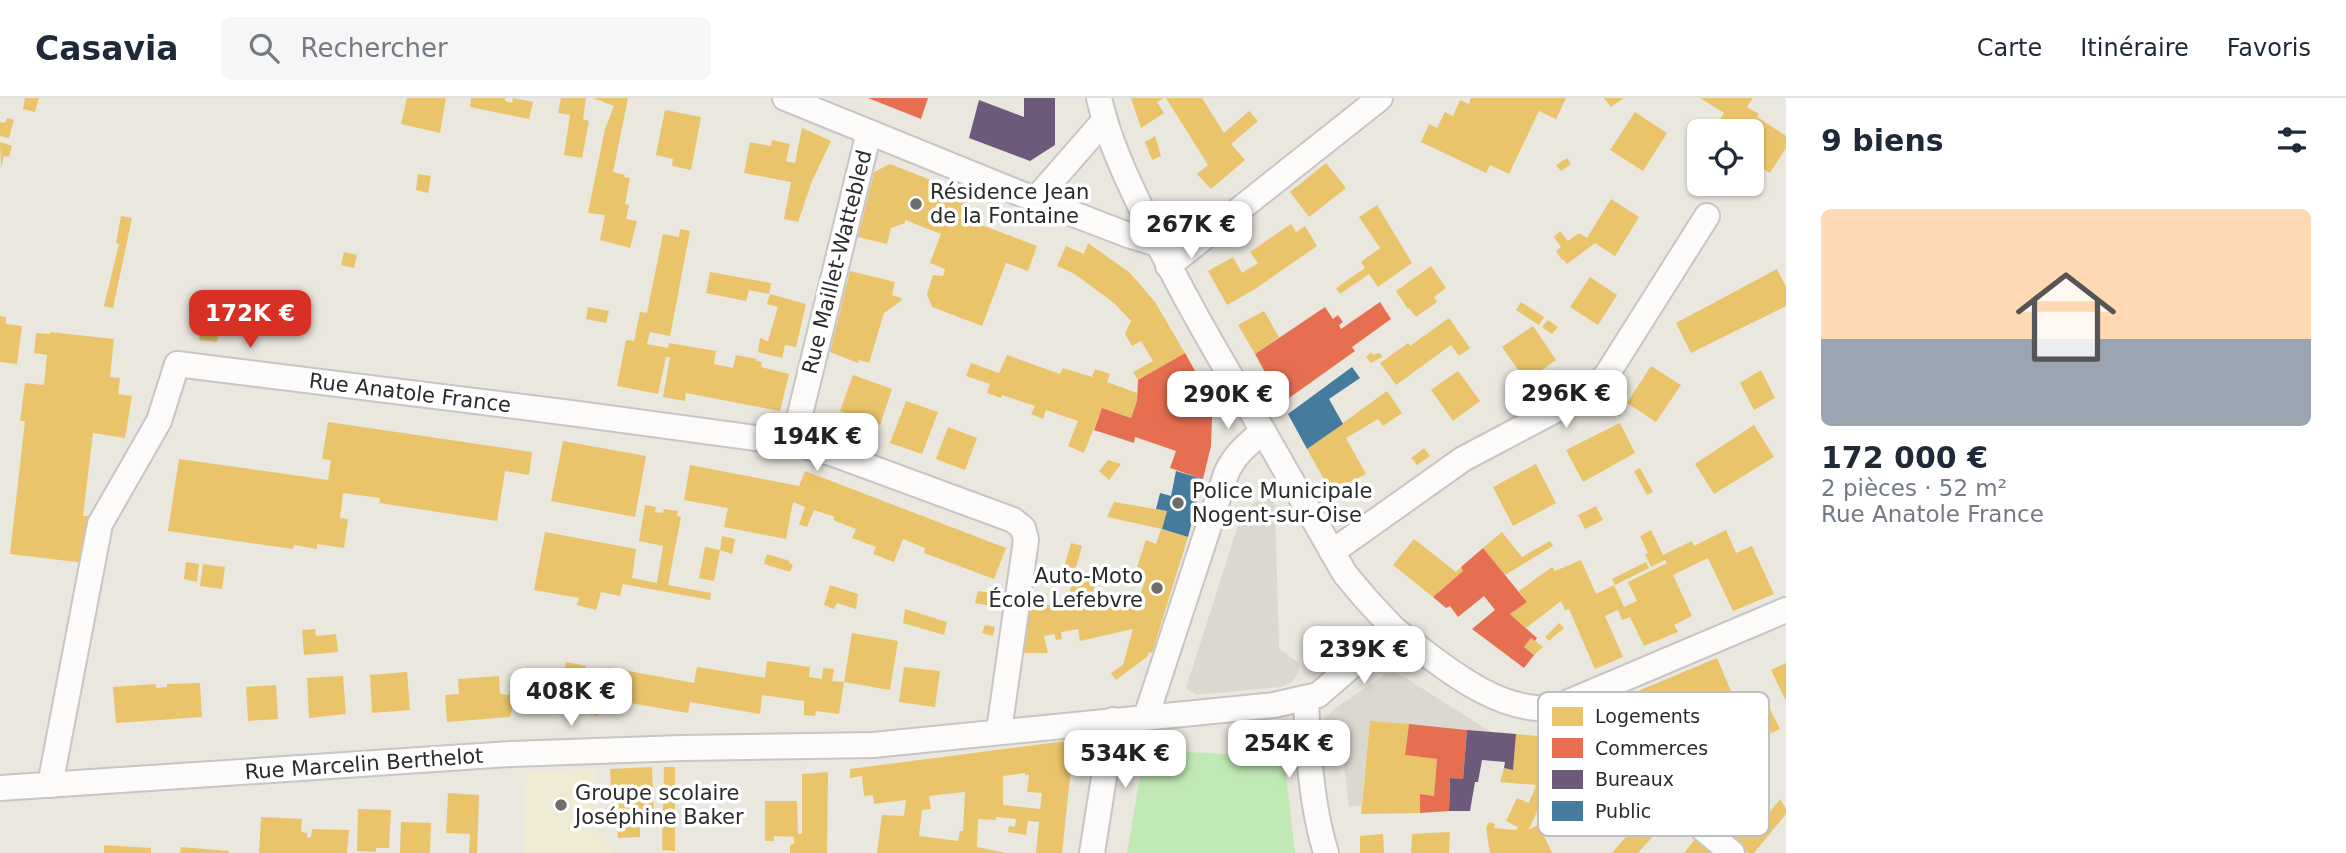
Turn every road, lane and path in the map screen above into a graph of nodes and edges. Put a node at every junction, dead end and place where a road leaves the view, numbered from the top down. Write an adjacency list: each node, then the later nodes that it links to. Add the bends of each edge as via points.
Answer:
1 (785, 98): 4 (street)
2 (1380, 98): 7 (street)
3 (1101, 109): 5 (street); 7 (street)
4 (869, 132): 5 (street); 9 (street, Rue Maillet-Wattebled)
5 (1035, 200): 7 (street, via 1128,235)
6 (1707, 216): 10 (street, via 1599,384 1463,459)
7 (1163, 255): 8 (street)
8 (1264, 431): 10 (street); 16 (street, via 1231,461)
9 (793, 443): 18 (street, via 987,510 1023,528 1026,540); 19 (street, Rue Anatole France, via 177,363 159,421 100,524)
10 (1332, 552): 12 (street, via 1354,586)
11 (1786, 610): 13 (street)
12 (1394, 629): 14 (street, via 1332,685); 15 (street, via 1500,700)
13 (1592, 692)
14 (1306, 699): 16 (street, Rue Marcelin Berthelot); 23 (street, via 1313,788)
15 (1538, 709)
16 (1146, 717): 17 (street, Rue Marcelin Berthelot)
17 (1113, 720): 18 (street, Rue Marcelin Berthelot); 22 (street)
18 (999, 731): 19 (street, Rue Marcelin Berthelot, via 873,745 524,753)
19 (50, 785): 20 (street, Rue Marcelin Berthelot)
20 (0, 788)
21 (1712, 836): 24 (street)
22 (1092, 853)
23 (1326, 853)
24 (1732, 853)

